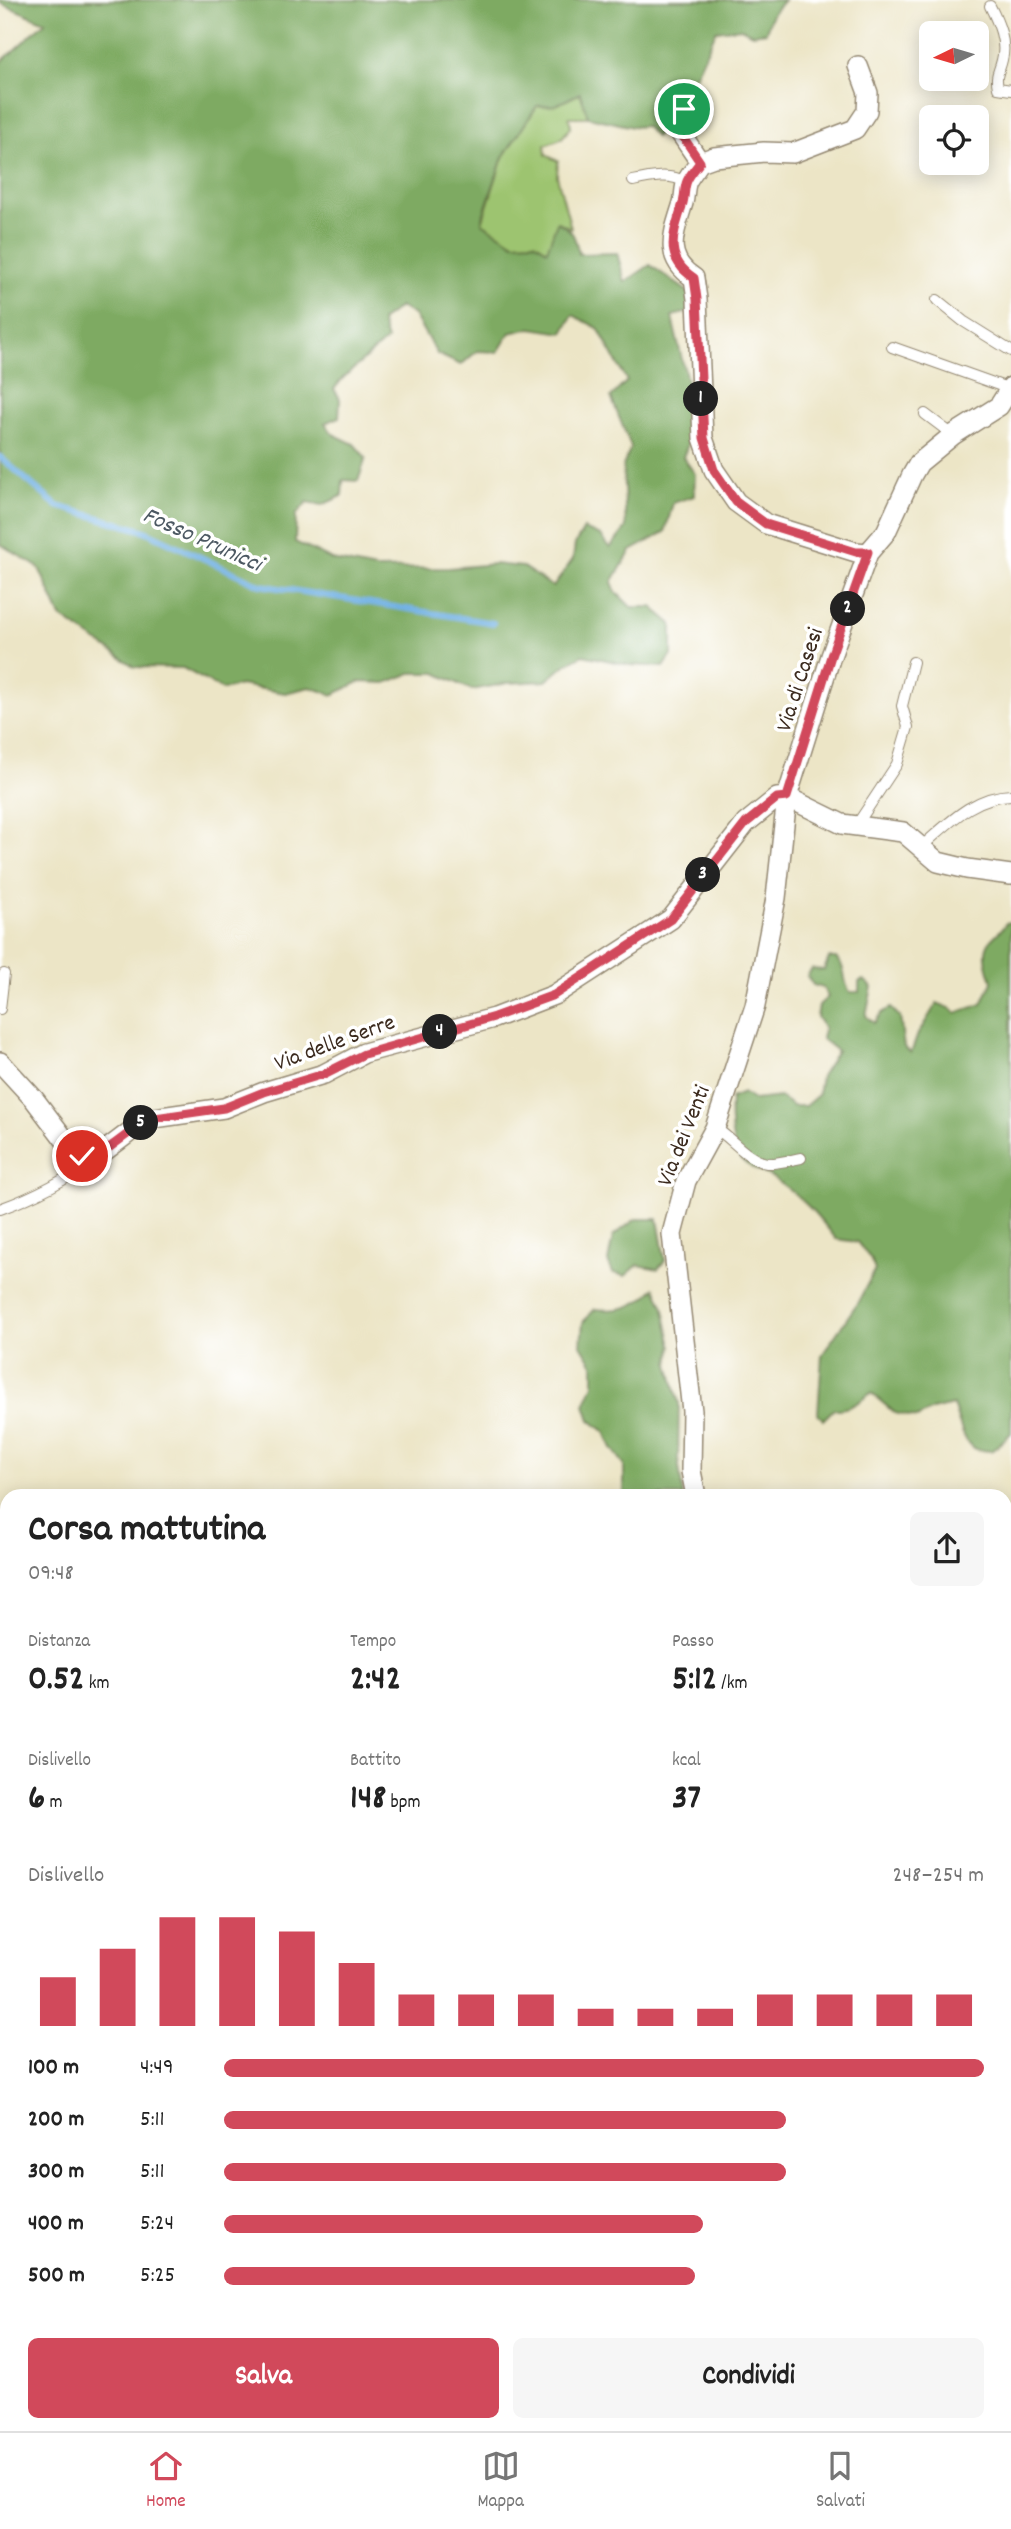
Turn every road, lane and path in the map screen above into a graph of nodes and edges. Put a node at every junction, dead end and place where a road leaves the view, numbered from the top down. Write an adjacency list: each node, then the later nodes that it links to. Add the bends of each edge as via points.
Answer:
1 (990, 6): 3 (lane, via 1001,28 998,88)
2 (858, 66): 5 (street, via 868,93 867,111 855,129 793,153 764,152)
3 (1011, 90)
4 (692, 94): 5 (street, via 677,128)
5 (700, 162): 7 (street)
6 (633, 181): 7 (lane, via 656,176)
7 (686, 182): 14 (street, via 673,231 674,252 681,270 694,278 704,438 714,470 736,502 766,524)
8 (937, 300): 10 (lane)
9 (891, 346): 11 (lane)
10 (1011, 351)
11 (1010, 388): 13 (street, Via di Casesi, via 999,406)
12 (925, 414): 13 (lane)
13 (953, 435): 14 (street, Via di Casesi, via 919,463 886,532)
14 (868, 552): 17 (street, Via di Casesi)
15 (913, 662): 18 (lane, via 902,706 908,727 897,765)
16 (1011, 795): 19 (lane, via 971,806)
17 (787, 797): 18 (street, via 842,824); 24 (street, Via dei Venti, via 776,898 755,1006); 25 (street, Via delle Serre, via 777,798 746,823 671,919 554,995 364,1054 324,1074 224,1108 148,1119)
18 (856, 826): 19 (street, via 903,832)
19 (920, 847): 20 (street, via 938,862)
20 (1011, 875)
21 (4, 974): 22 (lane)
22 (0, 1009)
23 (0, 1062): 25 (street, via 75,1153)
24 (715, 1128): 26 (lane, via 754,1160 769,1163); 28 (street, Via dei Venti, via 686,1181 672,1234 692,1411)
25 (98, 1156): 27 (lane, via 80,1170)
26 (801, 1158)
27 (0, 1209)
28 (695, 1489)

